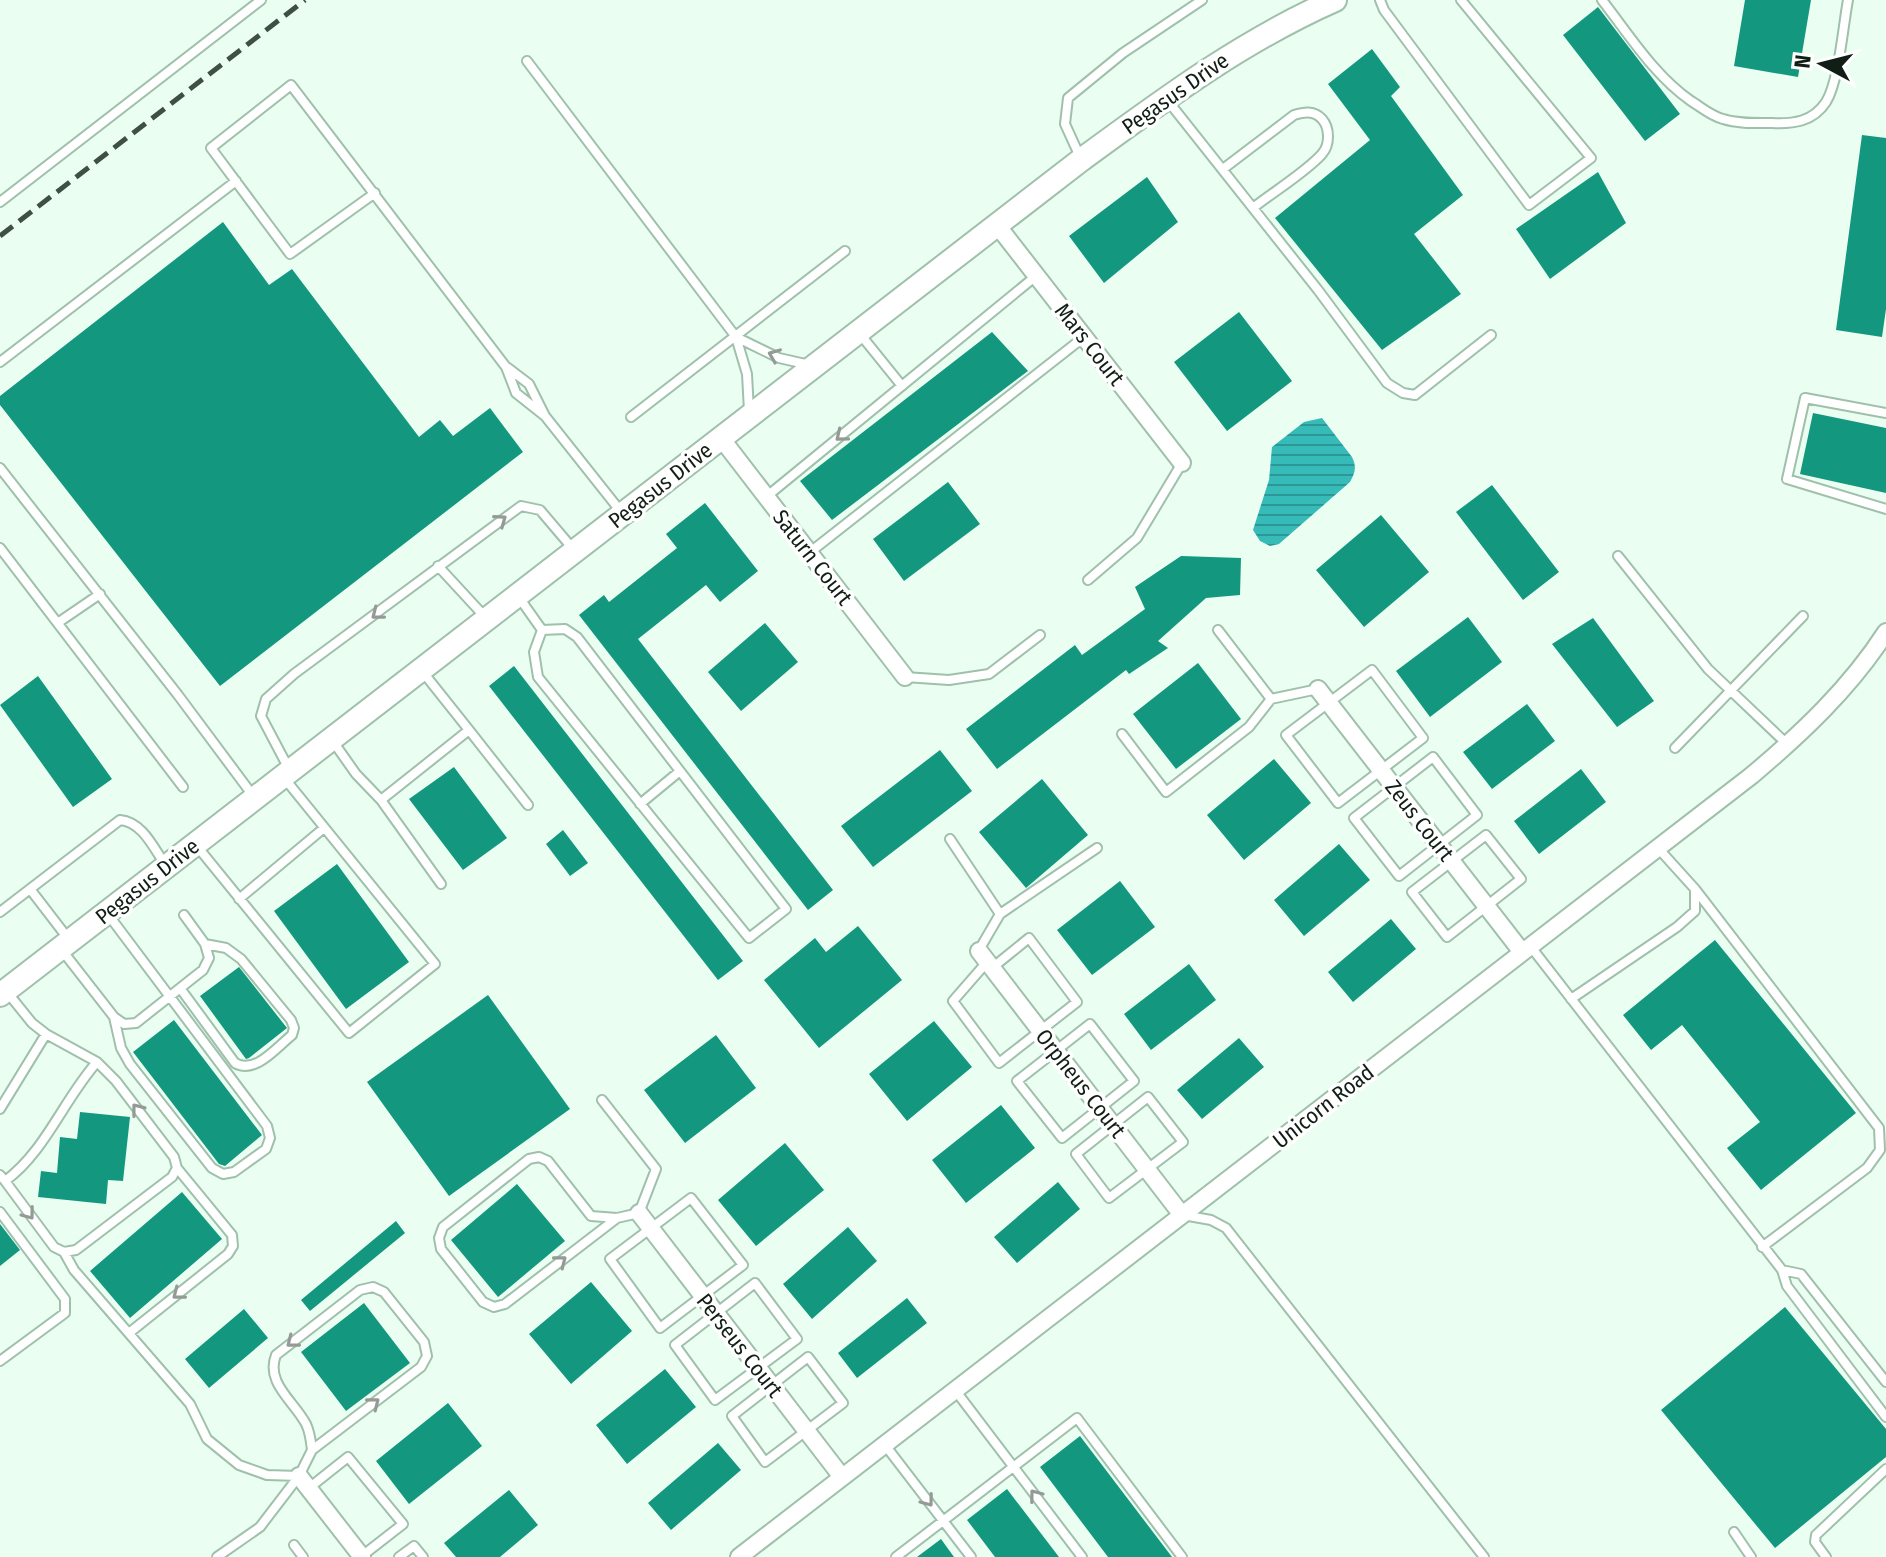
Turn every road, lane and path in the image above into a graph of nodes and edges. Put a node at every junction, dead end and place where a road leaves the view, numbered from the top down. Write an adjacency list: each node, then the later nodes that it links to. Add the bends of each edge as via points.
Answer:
1 (261, 0): 14 (lane)
2 (1202, 0): 10 (lane, via 1068,98 1065,124)
3 (1380, 0): 4 (lane, via 1529,205 1591,158)
4 (1461, 0)
5 (1602, 0): 6 (lane, via 1664,81 1679,92 1719,118 1778,123 1801,122 1827,101)
6 (1848, 0)
7 (1332, 1): 9 (street, Pegasus Drive, via 1250,42)
8 (527, 61): 21 (lane)
9 (1165, 98): 10 (street, Pegasus Drive); 11 (lane)
10 (1081, 160): 16 (street, Pegasus Drive)
11 (1223, 169): 15 (lane); 15 (lane, via 1294,115 1314,112 1323,120 1328,136 1322,153)
12 (236, 181): 13 (lane, via 290,254); 13 (lane, via 211,148 291,85); 23 (lane)
13 (375, 193): 25 (lane)
14 (0, 202)
15 (1253, 208): 20 (lane, via 1387,383 1403,393 1415,395)
16 (997, 225): 18 (street, Mars Court); 19 (street, Pegasus Drive)
17 (845, 251): 21 (lane)
18 (1037, 276): 22 (street, Mars Court); 26 (lane)
19 (858, 332): 24 (street, Pegasus Drive); 26 (lane)
20 (1491, 335)
21 (736, 337): 24 (lane, one-way to 21, via 779,358); 29 (lane, via 747,374); 30 (lane)
22 (1084, 337): 32 (street, Mars Court); 39 (lane)
23 (0, 362)
24 (815, 366): 29 (street, Pegasus Drive)
25 (506, 367): 28 (lane, via 529,384); 28 (lane, via 516,393)
26 (902, 386): 34 (lane, one-way to 34)
27 (1886, 413): 35 (lane, via 1805,398 1787,479)
28 (545, 416): 36 (lane)
29 (750, 416): 31 (street, Pegasus Drive)
30 (631, 417)
31 (721, 438): 34 (street, Saturn Court); 36 (street, Pegasus Drive)
32 (1182, 463): 42 (lane, via 1137,538)
33 (0, 468): 43 (lane)
34 (766, 497): 39 (street, Saturn Court)
35 (1886, 509)
36 (623, 514): 38 (street, Pegasus Drive)
37 (0, 548): 47 (lane)
38 (575, 551): 41 (lane, one-way to 38, via 521,506 540,510); 44 (street, Pegasus Drive)
39 (809, 553): 53 (street, Saturn Court)
40 (1618, 556): 54 (lane)
41 (438, 566): 46 (lane); 64 (lane, one-way to 64, via 266,699 261,716)
42 (1088, 580)
43 (100, 594): 47 (lane); 67 (lane)
44 (518, 595): 46 (street, Pegasus Drive); 48 (lane)
45 (1803, 616): 54 (lane)
46 (487, 619): 52 (street, Pegasus Drive)
47 (59, 622): 66 (lane)
48 (542, 630): 63 (lane, via 565,629 577,637); 69 (lane, via 534,652 538,677)
49 (1218, 630): 56 (lane)
50 (1886, 632): 60 (street, Unicorn Road, via 1849,682)
51 (1040, 635): 53 (lane, via 989,674 949,680)
52 (421, 670): 57 (lane); 59 (street, Pegasus Drive)
53 (905, 677)
54 (1732, 692): 60 (lane); 61 (lane)
55 (1323, 695): 56 (lane); 62 (street, Zeus Court); 62 (lane, via 1372,670 1423,738); 62 (lane, via 1286,735 1338,803)
56 (1271, 699): 58 (lane, via 1249,727 1166,792)
57 (469, 730): 68 (lane); 70 (lane)
58 (1122, 734)
59 (331, 739): 64 (street, Pegasus Drive); 68 (lane)
60 (1788, 744): 76 (street, Unicorn Road)
61 (1675, 748)
62 (1381, 770): 65 (street, Zeus Court)
63 (680, 771): 69 (lane); 69 (lane, via 786,909 749,938)
64 (286, 774): 67 (street, Pegasus Drive); 71 (lane)
65 (1394, 786): 74 (street, Zeus Court); 74 (lane, via 1433,757 1477,815); 74 (lane, via 1354,818 1399,876)
66 (183, 787)
67 (255, 798): 73 (street, Pegasus Drive)
68 (381, 800): 79 (lane)
69 (640, 804)
70 (528, 805)
71 (324, 828): 82 (lane); 82 (lane, via 435,964 349,1033)
72 (950, 839): 86 (lane)
73 (195, 844): 78 (street, Pegasus Drive); 82 (lane)
74 (1439, 845): 77 (street, Zeus Court)
75 (1097, 848): 86 (lane)
76 (1658, 848): 81 (lane); 90 (street, Unicorn Road)
77 (1452, 861): 83 (street, Zeus Court); 83 (lane, via 1486,835 1521,879); 83 (lane, via 1412,892 1447,937)
78 (166, 866): 80 (lane, via 139,828 120,820); 85 (street, Pegasus Drive)
79 (441, 884)
80 (30, 889): 84 (lane); 89 (lane)
81 (1695, 889): 95 (lane, via 1695,911 1677,927); 113 (lane, via 1879,1128 1880,1150 1867,1168)
82 (239, 899)
83 (1487, 906): 90 (street, Zeus Court)
84 (0, 912)
85 (107, 912): 89 (street, Pegasus Drive); 94 (lane)
86 (1000, 914): 91 (lane)
87 (184, 915): 88 (lane)
88 (205, 944): 92 (lane, via 209,958 203,970); 92 (lane, via 226,948 241,959 291,1020 292,1035 242,1068)
89 (65, 945): 93 (street, Pegasus Drive); 96 (lane)
90 (1526, 949): 95 (lane); 110 (street, Unicorn Road)
91 (986, 960): 97 (street, Orpheus Court); 97 (lane, via 1029,938 1077,1002); 97 (lane, via 953,1001 999,1063)
92 (180, 988): 94 (lane)
93 (3, 992): 98 (lane)
94 (169, 997): 96 (lane, via 136,1023 124,1024); 96 (lane, via 267,1126 266,1149 234,1172 212,1168 130,1064)
95 (1571, 999): 113 (lane)
96 (114, 1017)
97 (1040, 1031): 99 (street, Orpheus Court)
98 (46, 1034): 100 (lane); 102 (lane)
99 (1056, 1051): 103 (street, Orpheus Court); 103 (lane, via 1090,1024 1134,1081); 103 (lane, via 1017,1081 1062,1138)
100 (97, 1062): 105 (lane, one-way to 100, via 174,1157); 107 (lane, via 20,1170)
101 (602, 1100): 109 (lane, via 656,1169)
102 (0, 1109)
103 (1100, 1109): 104 (street, Orpheus Court)
104 (1112, 1124): 106 (street, Orpheus Court); 106 (lane, via 1148,1097 1183,1142); 106 (lane, via 1076,1154 1109,1198)
105 (177, 1168): 114 (lane, via 76,1250); 118 (lane, one-way to 118, via 232,1235 233,1246)
106 (1147, 1169): 110 (street, Orpheus Court)
107 (2, 1178): 114 (lane, one-way to 114, via 54,1247)
108 (0, 1212): 119 (lane, via 66,1306 65,1313)
109 (639, 1213): 111 (lane); 112 (street, Perseus Court)
110 (1182, 1215): 123 (street, Unicorn Road); 145 (lane, via 1226,1228)
111 (617, 1218): 111 (lane, one-way to 111, via 591,1216 548,1161 539,1157 529,1159 443,1227 439,1238 441,1249 483,1302 494,1307 505,1304)
112 (650, 1227): 116 (street, Perseus Court); 116 (lane, via 691,1198 743,1265); 116 (lane, via 610,1259 660,1328)
113 (1762, 1247): 115 (lane)
114 (64, 1252): 118 (lane)
115 (1782, 1270): 121 (lane, via 1801,1274); 124 (lane, via 1787,1286)
116 (703, 1297): 117 (street, Perseus Court)
117 (716, 1314): 120 (street, Perseus Court); 120 (lane, via 755,1283 797,1339); 120 (lane, via 675,1345 715,1400)
118 (129, 1333): 131 (lane, via 190,1404 207,1439 239,1465)
119 (0, 1361)
120 (758, 1368): 122 (street, Perseus Court)
121 (1886, 1382)
122 (771, 1385): 125 (street, Perseus Court); 125 (lane, via 808,1357 843,1403); 125 (lane, via 732,1416 765,1462)
123 (955, 1390): 126 (street, Unicorn Road); 128 (lane)
124 (1886, 1417)
125 (807, 1431): 130 (street, Perseus Court)
126 (885, 1445): 130 (street, Unicorn Road); 132 (lane, one-way to 132)
127 (312, 1450): 127 (lane, one-way to 127, via 421,1367 427,1356 424,1342 384,1292 373,1287 360,1290 276,1355 271,1367 307,1426); 131 (lane)
128 (1012, 1466): 132 (lane); 143 (lane, one-way to 128); 144 (lane, via 1077,1418)
129 (1886, 1469): 147 (lane, via 1816,1535)
130 (842, 1477): 140 (street, Unicorn Road)
131 (304, 1482): 135 (lane, via 260,1527); 137 (street); 137 (lane, via 348,1457 403,1524)
132 (942, 1520): 141 (lane); 142 (lane)
133 (1734, 1532): 146 (lane)
134 (294, 1545): 136 (lane)
135 (217, 1557)
136 (303, 1557)
137 (362, 1557)
138 (399, 1557): 139 (lane, via 414,1546)
139 (423, 1557)
140 (739, 1557)
141 (896, 1557)
142 (971, 1557)
143 (1082, 1557)
144 (1182, 1557)
145 (1484, 1557)
146 (1751, 1557)
147 (1826, 1557)

